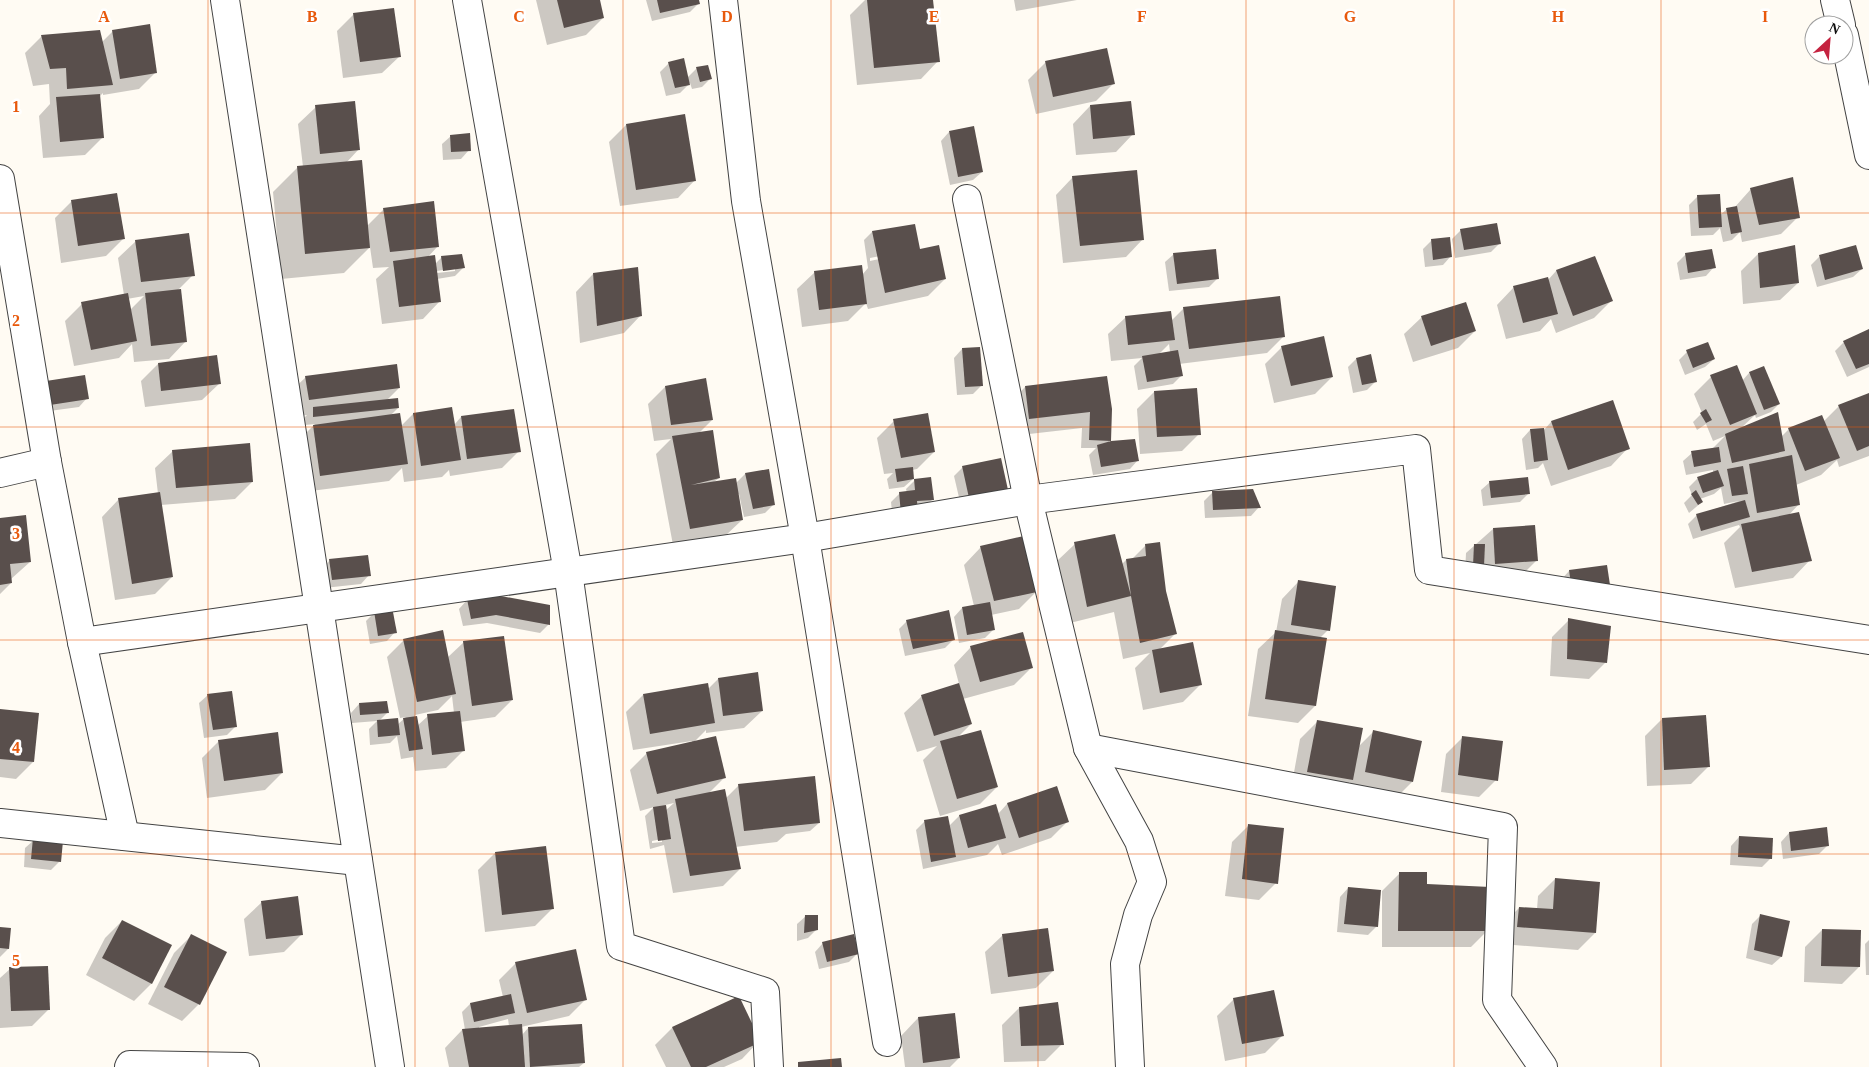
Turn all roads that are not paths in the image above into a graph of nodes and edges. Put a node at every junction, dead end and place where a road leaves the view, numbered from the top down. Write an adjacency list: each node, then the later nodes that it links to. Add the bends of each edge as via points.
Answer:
1 (226, 0): 15 (street)
2 (467, 0): 14 (street)
3 (723, 0): 13 (street, via 746,201)
4 (1835, 0): 5 (street)
5 (1839, 15)
6 (1850, 65): 7 (street)
7 (1869, 155)
8 (0, 179): 10 (street)
9 (967, 199): 12 (street)
10 (46, 462): 11 (street); 17 (street)
11 (0, 473)
12 (1028, 500): 13 (street); 16 (street, via 1416,449 1429,570); 18 (street)
13 (805, 538): 14 (street); 22 (street)
14 (568, 572): 15 (street); 26 (street, via 621,946 765,992)
15 (320, 607): 17 (street); 21 (street)
16 (1869, 640)
17 (82, 642): 20 (street)
18 (1088, 748): 27 (street, via 1139,841 1152,882 1138,915 1125,964); 28 (street, via 1503,826 1497,1000)
19 (0, 823): 20 (street)
20 (125, 836): 21 (street)
21 (358, 861): 25 (street)
22 (887, 1042)
23 (129, 1067): 24 (street)
24 (245, 1067)
25 (390, 1067)
26 (769, 1067)
27 (1130, 1067)
28 (1543, 1067)

